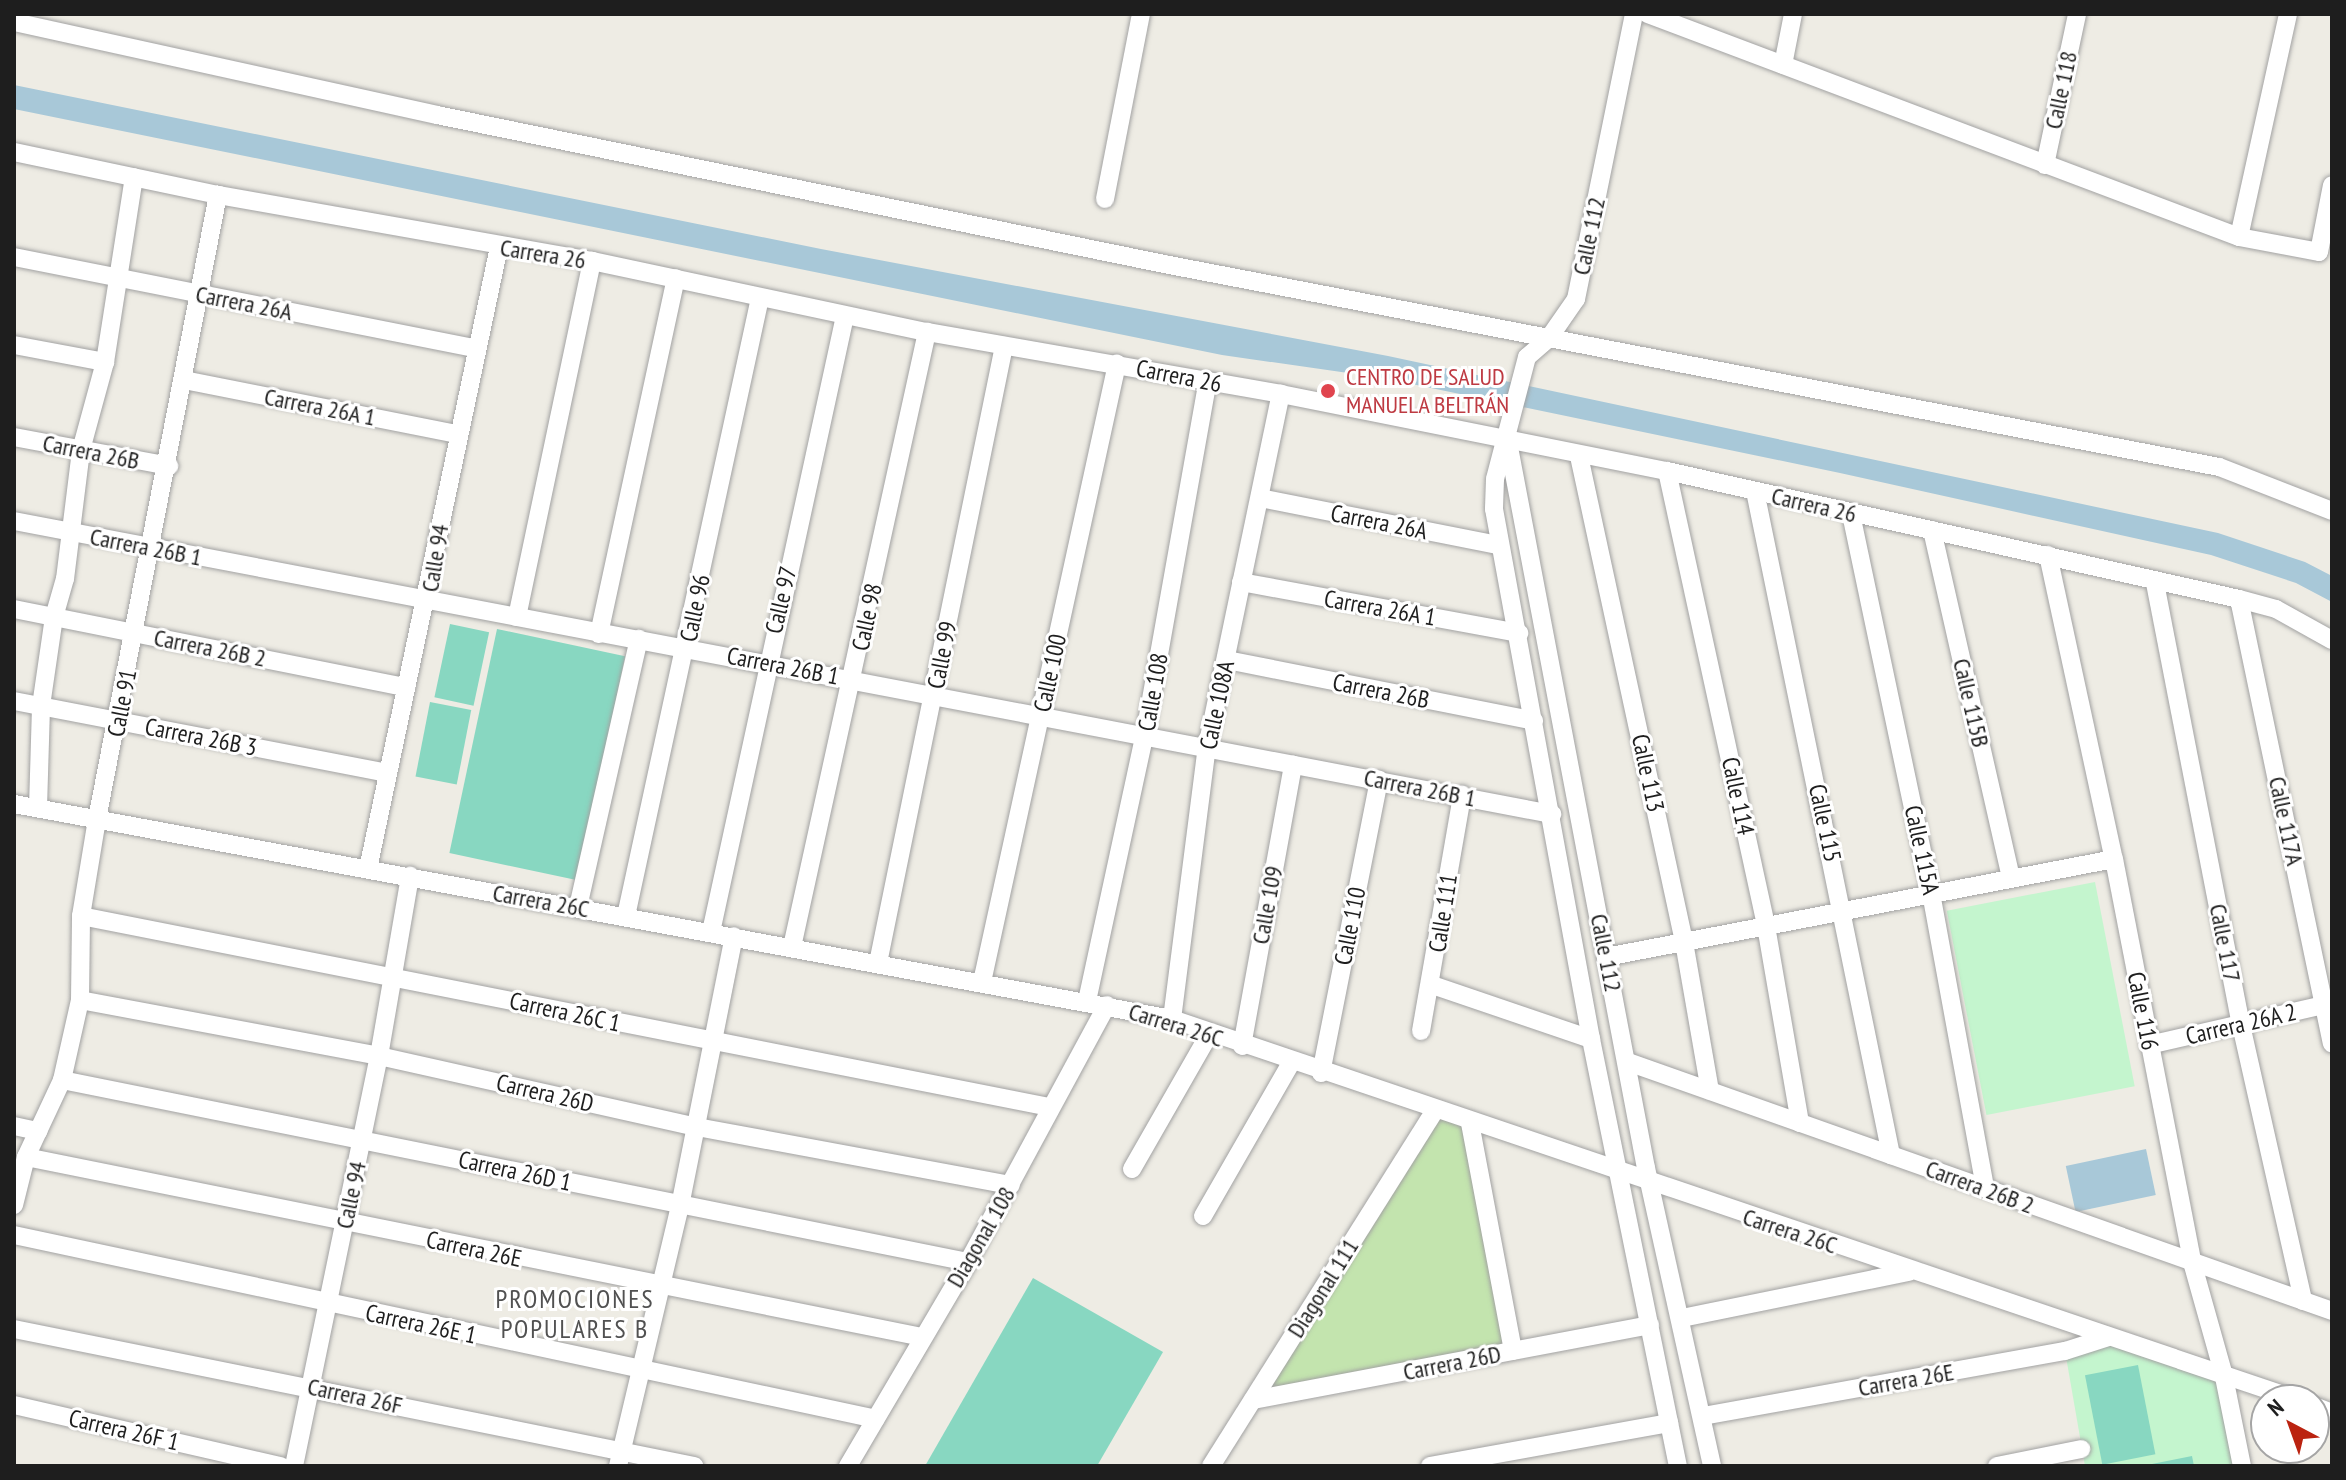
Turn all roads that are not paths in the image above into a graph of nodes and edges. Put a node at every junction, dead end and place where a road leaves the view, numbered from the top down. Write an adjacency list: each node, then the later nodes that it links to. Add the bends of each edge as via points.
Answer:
1 (1141, 14): 14 (street)
2 (1634, 14): 25 (street, Calle 112, via 1576,299)
3 (1648, 14): 8 (street)
4 (1793, 14): 8 (street)
5 (2077, 14): 10 (street, Calle 118)
6 (2288, 14): 15 (street)
7 (14, 22): 25 (street, via 483,125)
8 (1783, 65): 10 (street)
9 (14, 152): 11 (street, Carrera 26)
10 (2045, 165): 15 (street)
11 (134, 177): 13 (street, Carrera 26); 19 (street)
12 (2332, 185): 15 (street, via 2319,252)
13 (218, 195): 16 (street, Carrera 26); 21 (street, Calle 91)
14 (1105, 199)
15 (2239, 237)
16 (499, 247): 18 (street, Carrera 26); 28 (street, Calle 94)
17 (14, 257): 19 (street, Carrera 26A)
18 (592, 261): 20 (street, Carrera 26); 57 (street)
19 (114, 276): 21 (street, Carrera 26A); 29 (street)
20 (676, 278): 22 (street, Carrera 26); 60 (street)
21 (201, 295): 28 (street, Carrera 26A); 31 (street, Calle 91)
22 (760, 298): 23 (street, Carrera 26); 63 (street, Calle 96)
23 (845, 316): 24 (street, Carrera 26); 65 (street, Calle 97)
24 (927, 332): 27 (street, Carrera 26); 66 (street, Calle 98)
25 (1549, 338): 34 (street, Calle 112, via 1527,357); 43 (street, via 2219,467)
26 (14, 345): 29 (street)
27 (1004, 346): 30 (street, Carrera 26); 68 (street, Calle 99)
28 (475, 348): 35 (street, Calle 94)
29 (105, 362): 37 (street)
30 (1117, 364): 32 (street, Carrera 26); 71 (street, Calle 100)
31 (184, 380): 35 (street, Carrera 26A 1); 39 (street, Calle 91)
32 (1208, 381): 33 (street, Carrera 26); 74 (street, Calle 108)
33 (1281, 394): 34 (street, Carrera 26); 42 (street, Calle 108A)
34 (1509, 433): 38 (street, Carrera 26); 48 (street, Calle 112, via 1495,479); 98 (street, Calle 112)
35 (457, 434): 54 (street, Calle 94)
36 (14, 437): 37 (street, Carrera 26B)
37 (81, 450): 39 (street, Carrera 26B); 47 (street)
38 (1579, 456): 40 (street, Carrera 26); 96 (street, Calle 113)
39 (169, 466): 49 (street, Calle 91)
40 (1667, 471): 41 (street, Carrera 26); 93 (street, Calle 114)
41 (1755, 491): 44 (street, Carrera 26); 90 (street, Calle 115)
42 (1260, 498): 48 (street, Carrera 26A); 51 (street, Calle 108A)
43 (2332, 511)
44 (1851, 514): 46 (street, Carrera 26); 88 (street, Calle 115A)
45 (14, 521): 47 (street, Carrera 26B 1)
46 (1932, 530): 50 (street, Carrera 26); 87 (street, Calle 115B)
47 (72, 533): 49 (street, Carrera 26B 1); 56 (street)
48 (1498, 545): 59 (street, Calle 112)
49 (150, 548): 54 (street, Carrera 26B 1); 58 (street, Calle 91)
50 (2048, 555): 52 (street, Carrera 26); 84 (street, Calle 116)
51 (1241, 582): 59 (street, Carrera 26A 1); 64 (street, Calle 108A)
52 (2155, 583): 53 (street, Carrera 26); 108 (street, Calle 117)
53 (2239, 599): 62 (street, Carrera 26, via 2276,609); 105 (street, Calle 117A)
54 (427, 604): 57 (street, Carrera 26B 1); 67 (street, Calle 94)
55 (14, 609): 56 (street, Carrera 26B 2)
56 (54, 617): 58 (street, Carrera 26B 2); 70 (street)
57 (517, 617): 60 (street, Carrera 26B 1)
58 (136, 633): 67 (street, Carrera 26B 2); 72 (street, Calle 91)
59 (1519, 633): 73 (street, Calle 112)
60 (599, 634): 61 (street, Carrera 26B 1)
61 (639, 639): 63 (street, Carrera 26B 1); 89 (street)
62 (2332, 640)
63 (686, 648): 65 (street, Carrera 26B 1); 92 (street, Calle 96)
64 (1227, 660): 73 (street, Carrera 26B); 75 (street, Calle 108A)
65 (767, 663): 66 (street, Carrera 26B 1); 94 (street, Calle 97)
66 (854, 679): 68 (street, Carrera 26B 1); 97 (street, Calle 98)
67 (406, 687): 77 (street, Calle 94)
68 (934, 695): 71 (street, Carrera 26B 1); 99 (street, Calle 99)
69 (14, 701): 70 (street, Carrera 26B 3)
70 (41, 706): 72 (street, Carrera 26B 3); 81 (street)
71 (1041, 714): 74 (street, Carrera 26B 1); 101 (street, Calle 100)
72 (119, 721): 77 (street, Carrera 26B 3); 83 (street, Calle 91)
73 (1534, 721): 82 (street, Calle 112)
74 (1145, 733): 75 (street, Carrera 26B 1); 104 (street, Calle 108)
75 (1207, 747): 76 (street, Carrera 26B 1); 107 (street, Calle 108A)
76 (1293, 765): 78 (street, Carrera 26B 1); 115 (street, Calle 109)
77 (388, 773): 85 (street, Calle 94)
78 (1379, 780): 79 (street, Carrera 26B 1); 119 (street, Calle 110)
79 (1462, 795): 82 (street, Carrera 26B 1); 102 (street, Calle 111)
80 (14, 804): 81 (street, Carrera 26C)
81 (38, 808): 83 (street, Carrera 26C)
82 (1552, 814): 111 (street, Calle 112)
83 (97, 819): 85 (street, Carrera 26C); 91 (street, Calle 91)
84 (2114, 859): 87 (street); 114 (street, Calle 116)
85 (368, 869): 86 (street, Carrera 26C)
86 (410, 876): 89 (street, Carrera 26C); 100 (street, Calle 94)
87 (2011, 877): 88 (street)
88 (1931, 893): 90 (street); 136 (street, Calle 115A)
89 (578, 907): 92 (street, Carrera 26C)
90 (1843, 910): 93 (street); 130 (street, Calle 115)
91 (81, 916): 100 (street, Carrera 26C 1); 103 (street, Calle 91)
92 (626, 916): 94 (street, Carrera 26C)
93 (1766, 926): 96 (street); 125 (street, Calle 114)
94 (711, 932): 95 (street, Carrera 26C)
95 (734, 936): 97 (street, Carrera 26C); 112 (street)
96 (1684, 942): 98 (street); 121 (street, Calle 113)
97 (792, 947): 99 (street, Carrera 26C)
98 (1606, 957): 117 (street, Calle 112)
99 (878, 963): 101 (street, Carrera 26C)
100 (395, 975): 112 (street, Carrera 26C 1); 116 (street, Calle 94)
101 (982, 982): 104 (street, Carrera 26C)
102 (1432, 985): 109 (street, Calle 111); 111 (street)
103 (80, 1000): 116 (street, Carrera 26D); 120 (street, Calle 91)
104 (1087, 1001): 106 (street, Carrera 26C)
105 (2328, 1003): 108 (street, Carrera 26A 2); 113 (street, Calle 117A)
106 (1107, 1005): 107 (street, Carrera 26C); 122 (street, Diagonal 108)
107 (1172, 1019): 110 (street, Carrera 26C)
108 (2241, 1025): 114 (street, Carrera 26A 2); 146 (street, Calle 117)
109 (1421, 1031)
110 (1210, 1033): 115 (street, Carrera 26C); 132 (street)
111 (1591, 1039): 133 (street, Calle 112)
112 (709, 1043): 122 (street, Carrera 26C 1); 127 (street)
113 (2332, 1043)
114 (2149, 1045): 143 (street, Calle 116)
115 (1242, 1046): 118 (street, Carrera 26C)
116 (379, 1056): 127 (street, Carrera 26D); 129 (street, Calle 94)
117 (1628, 1062): 121 (street, Carrera 26B 2); 134 (street, Calle 112)
118 (1291, 1063): 119 (street, Carrera 26C); 139 (street)
119 (1321, 1073): 123 (street, Carrera 26C)
120 (62, 1080): 128 (street, Calle 91); 129 (street, Carrera 26D 1)
121 (1710, 1091): 125 (street, Carrera 26B 2)
122 (1049, 1107): 135 (street, Diagonal 108)
123 (1435, 1110): 124 (street, Carrera 26C); 159 (street, Diagonal 111)
124 (1470, 1123): 133 (street, Carrera 26C); 154 (street)
125 (1800, 1123): 130 (street, Carrera 26B 2)
126 (14, 1126): 128 (street)
127 (697, 1127): 135 (street, Carrera 26D); 138 (street)
128 (38, 1131): 131 (street, Calle 91)
129 (362, 1140): 138 (street, Carrera 26D 1); 140 (street, Calle 94)
130 (1891, 1155): 136 (street, Carrera 26B 2)
131 (26, 1157): 137 (street, Calle 91); 140 (street, Carrera 26E)
132 (1132, 1169)
133 (1620, 1173): 134 (street, Carrera 26C); 150 (street, Calle 112)
134 (1650, 1183): 144 (street, Carrera 26C); 149 (street, Calle 112)
135 (1011, 1185): 142 (street, Diagonal 108)
136 (1985, 1188): 143 (street, Carrera 26B 2)
137 (14, 1205)
138 (680, 1206): 142 (street, Carrera 26D 1); 145 (street)
139 (1203, 1216)
140 (346, 1222): 145 (street, Carrera 26E); 147 (street, Calle 94)
141 (14, 1235): 147 (street, Carrera 26E 1)
142 (968, 1262): 152 (street, Diagonal 108)
143 (2192, 1262): 146 (street, Carrera 26B 2); 156 (street, Calle 116)
144 (1911, 1271): 149 (street); 153 (street, Carrera 26C)
145 (659, 1288): 152 (street, Carrera 26E); 155 (street)
146 (2303, 1301): 148 (street, Carrera 26B 2)
147 (326, 1304): 155 (street, Carrera 26E 1); 158 (street, Calle 94)
148 (2332, 1311)
149 (1682, 1318): 161 (street, Calle 112)
150 (1650, 1325): 154 (street, Carrera 26D); 163 (street, Calle 112)
151 (14, 1329): 158 (street, Carrera 26F)
152 (922, 1337): 162 (street, Diagonal 108)
153 (2109, 1337): 156 (street, Carrera 26C); 161 (street, Carrera 26E, via 2065,1351)
154 (1513, 1351): 159 (street, Carrera 26D)
155 (640, 1370): 162 (street, Carrera 26E 1); 165 (street)
156 (2223, 1372): 157 (street, Carrera 26C); 175 (street, Calle 116)
157 (2255, 1384)
158 (309, 1386): 165 (street, Carrera 26F); 167 (street, Calle 94)
159 (1253, 1400): 170 (street, Diagonal 111)
160 (14, 1405): 166 (street, Carrera 26F 1)
161 (1703, 1416): 173 (street, Calle 112)
162 (876, 1419): 169 (street, Diagonal 108)
163 (1669, 1423): 171 (street); 172 (street, Calle 112)
164 (2081, 1449): 174 (street)
165 (619, 1459): 168 (street, Carrera 26F)
166 (281, 1466)
167 (294, 1466)
168 (694, 1466)
169 (848, 1466)
170 (1211, 1466)
171 (1430, 1466)
172 (1678, 1466)
173 (1712, 1466)
174 (1997, 1466)
175 (2242, 1466)

